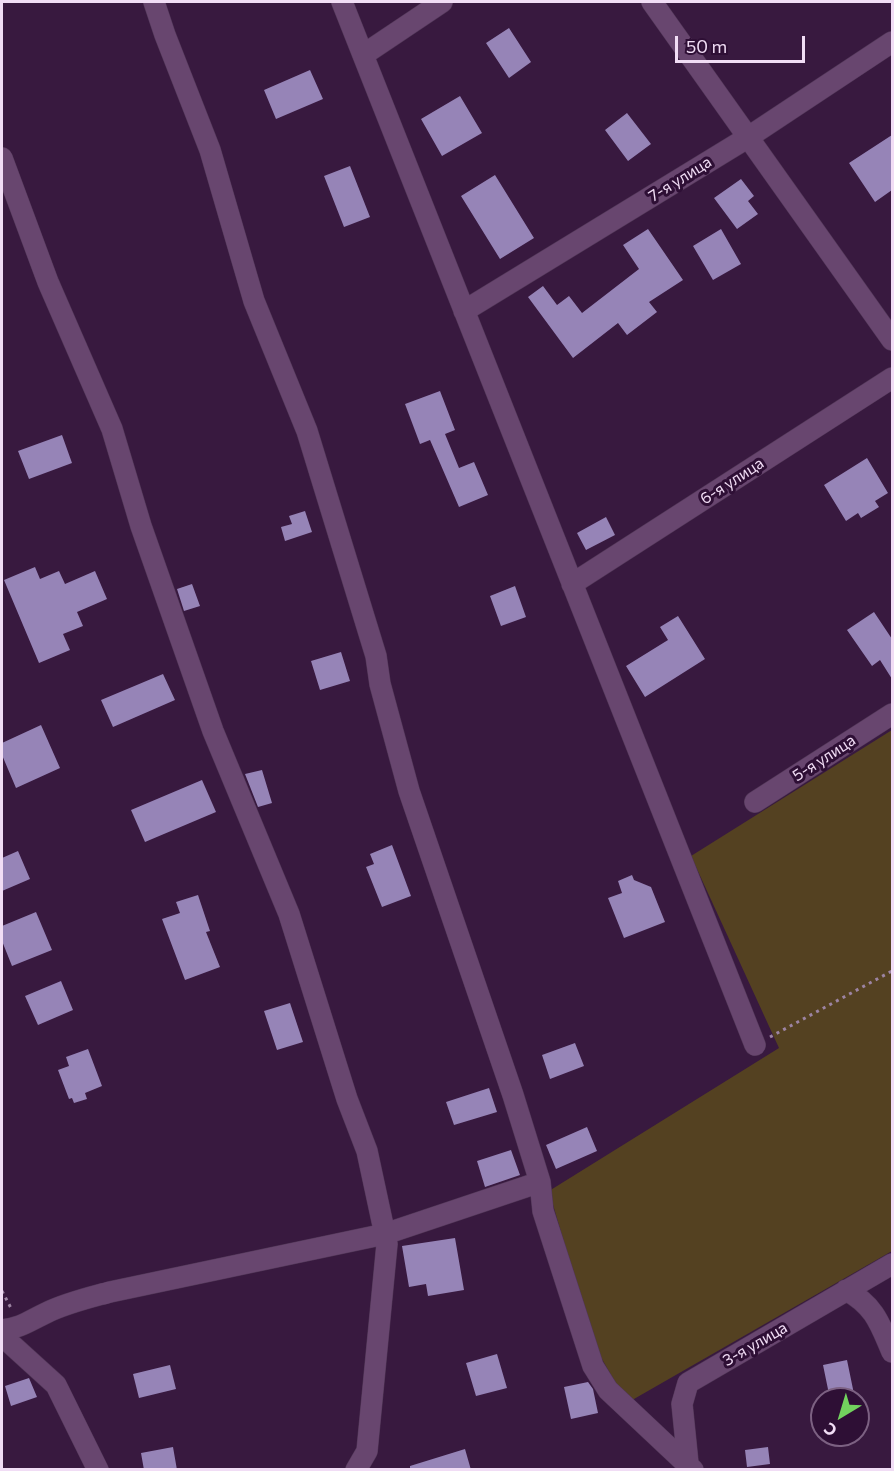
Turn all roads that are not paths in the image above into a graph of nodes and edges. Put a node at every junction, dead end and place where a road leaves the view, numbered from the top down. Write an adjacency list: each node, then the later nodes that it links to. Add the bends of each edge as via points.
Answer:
1 (154, 2): 16 (street, via 210,150 254,301 307,431 376,656 409,791)
2 (342, 2): 6 (street)
3 (442, 2): 6 (street)
4 (652, 2): 7 (street)
5 (892, 42): 7 (street, 7-я улица)
6 (363, 55): 9 (street)
7 (747, 138): 9 (street, 7-я улица); 10 (street)
8 (2, 158): 17 (street, via 48,282 112,429 141,526 213,731 289,914 366,1151)
9 (464, 311): 12 (street)
10 (892, 340)
11 (892, 378): 12 (street, 6-я улица)
12 (572, 584): 15 (street)
13 (892, 714): 14 (street, 5-я улица)
14 (755, 802)
15 (755, 1045)
16 (540, 1182): 17 (street); 23 (street, via 543,1211 593,1366 608,1390)
17 (385, 1234): 20 (street, via 110,1292 69,1303 22,1327); 25 (street, via 367,1451)
18 (892, 1264): 19 (street, 3-я улица)
19 (846, 1290): 22 (street, via 873,1310); 23 (street, 3-я улица, via 688,1383 682,1404)
20 (2, 1330)
21 (2, 1336): 24 (street, via 56,1385)
22 (892, 1352)
23 (690, 1466)
24 (98, 1470)
25 (356, 1470)

